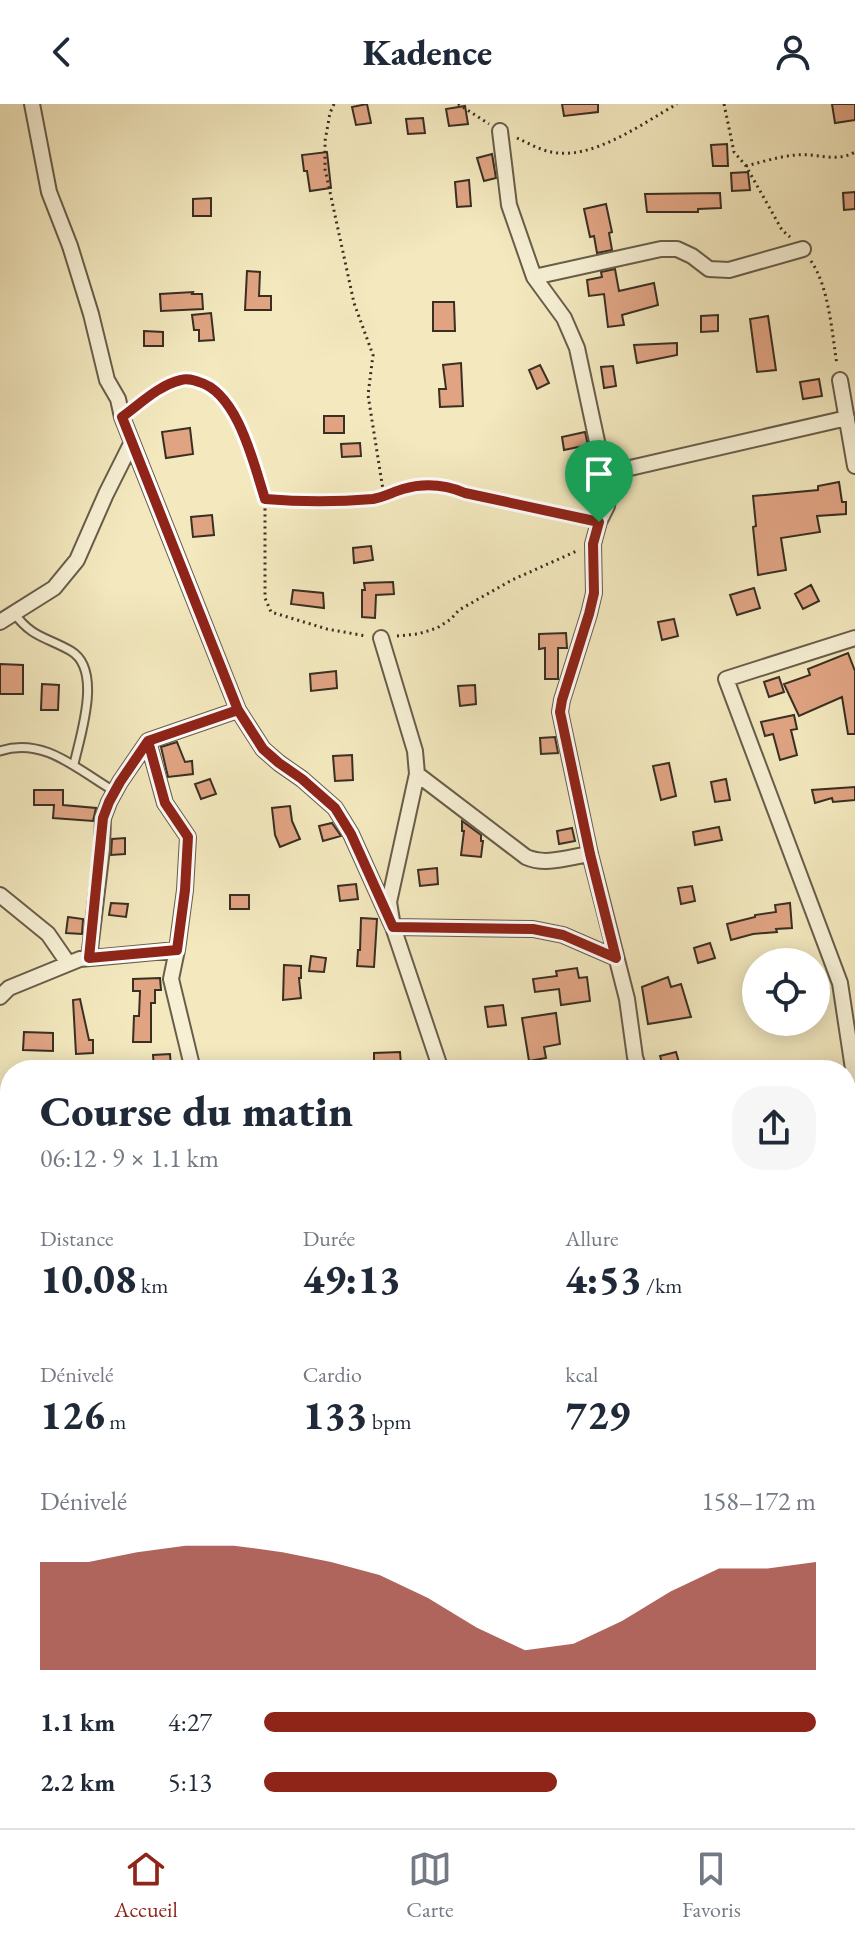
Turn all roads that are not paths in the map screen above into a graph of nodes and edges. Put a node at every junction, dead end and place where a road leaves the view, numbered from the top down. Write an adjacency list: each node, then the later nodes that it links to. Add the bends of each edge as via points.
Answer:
1 (32, 104): 7 (street, via 49,192 91,314 107,380)
2 (500, 131): 4 (street, via 509,205)
3 (803, 249): 4 (street, via 729,270 709,269 677,249 661,249)
4 (534, 277): 9 (street, via 564,318 577,348)
5 (840, 380): 6 (street)
6 (847, 418): 8 (street); 9 (street)
7 (132, 442): 10 (street, via 77,560 54,588); 14 (street)
8 (855, 466)
9 (604, 474): 20 (street, via 609,492 593,544 594,593 560,712)
10 (14, 612): 11 (street); 17 (lane, via 35,634 75,653 86,671 89,698)
11 (0, 622)
12 (381, 638): 18 (street)
13 (855, 638): 28 (street, via 726,679)
14 (238, 710): 15 (street); 22 (street, via 263,749 335,808)
15 (148, 741): 19 (street); 23 (street, via 165,803 188,837)
16 (0, 751): 17 (lane, via 30,748)
17 (74, 764): 19 (lane)
18 (417, 774): 20 (street, via 534,861); 22 (street, via 389,902)
19 (114, 791): 24 (street, via 103,818)
20 (590, 854): 25 (street)
21 (0, 895): 26 (street, via 48,934)
22 (393, 927): 25 (street, via 533,929 563,935); 31 (street)
23 (177, 950): 24 (street); 30 (street, via 171,979)
24 (89, 958): 26 (street)
25 (616, 958): 32 (street)
26 (68, 963): 29 (street, via 9,988)
27 (855, 978): 28 (street)
28 (840, 983): 33 (street)
29 (0, 997)
30 (191, 1060)
31 (438, 1060)
32 (636, 1060)
33 (852, 1060)

